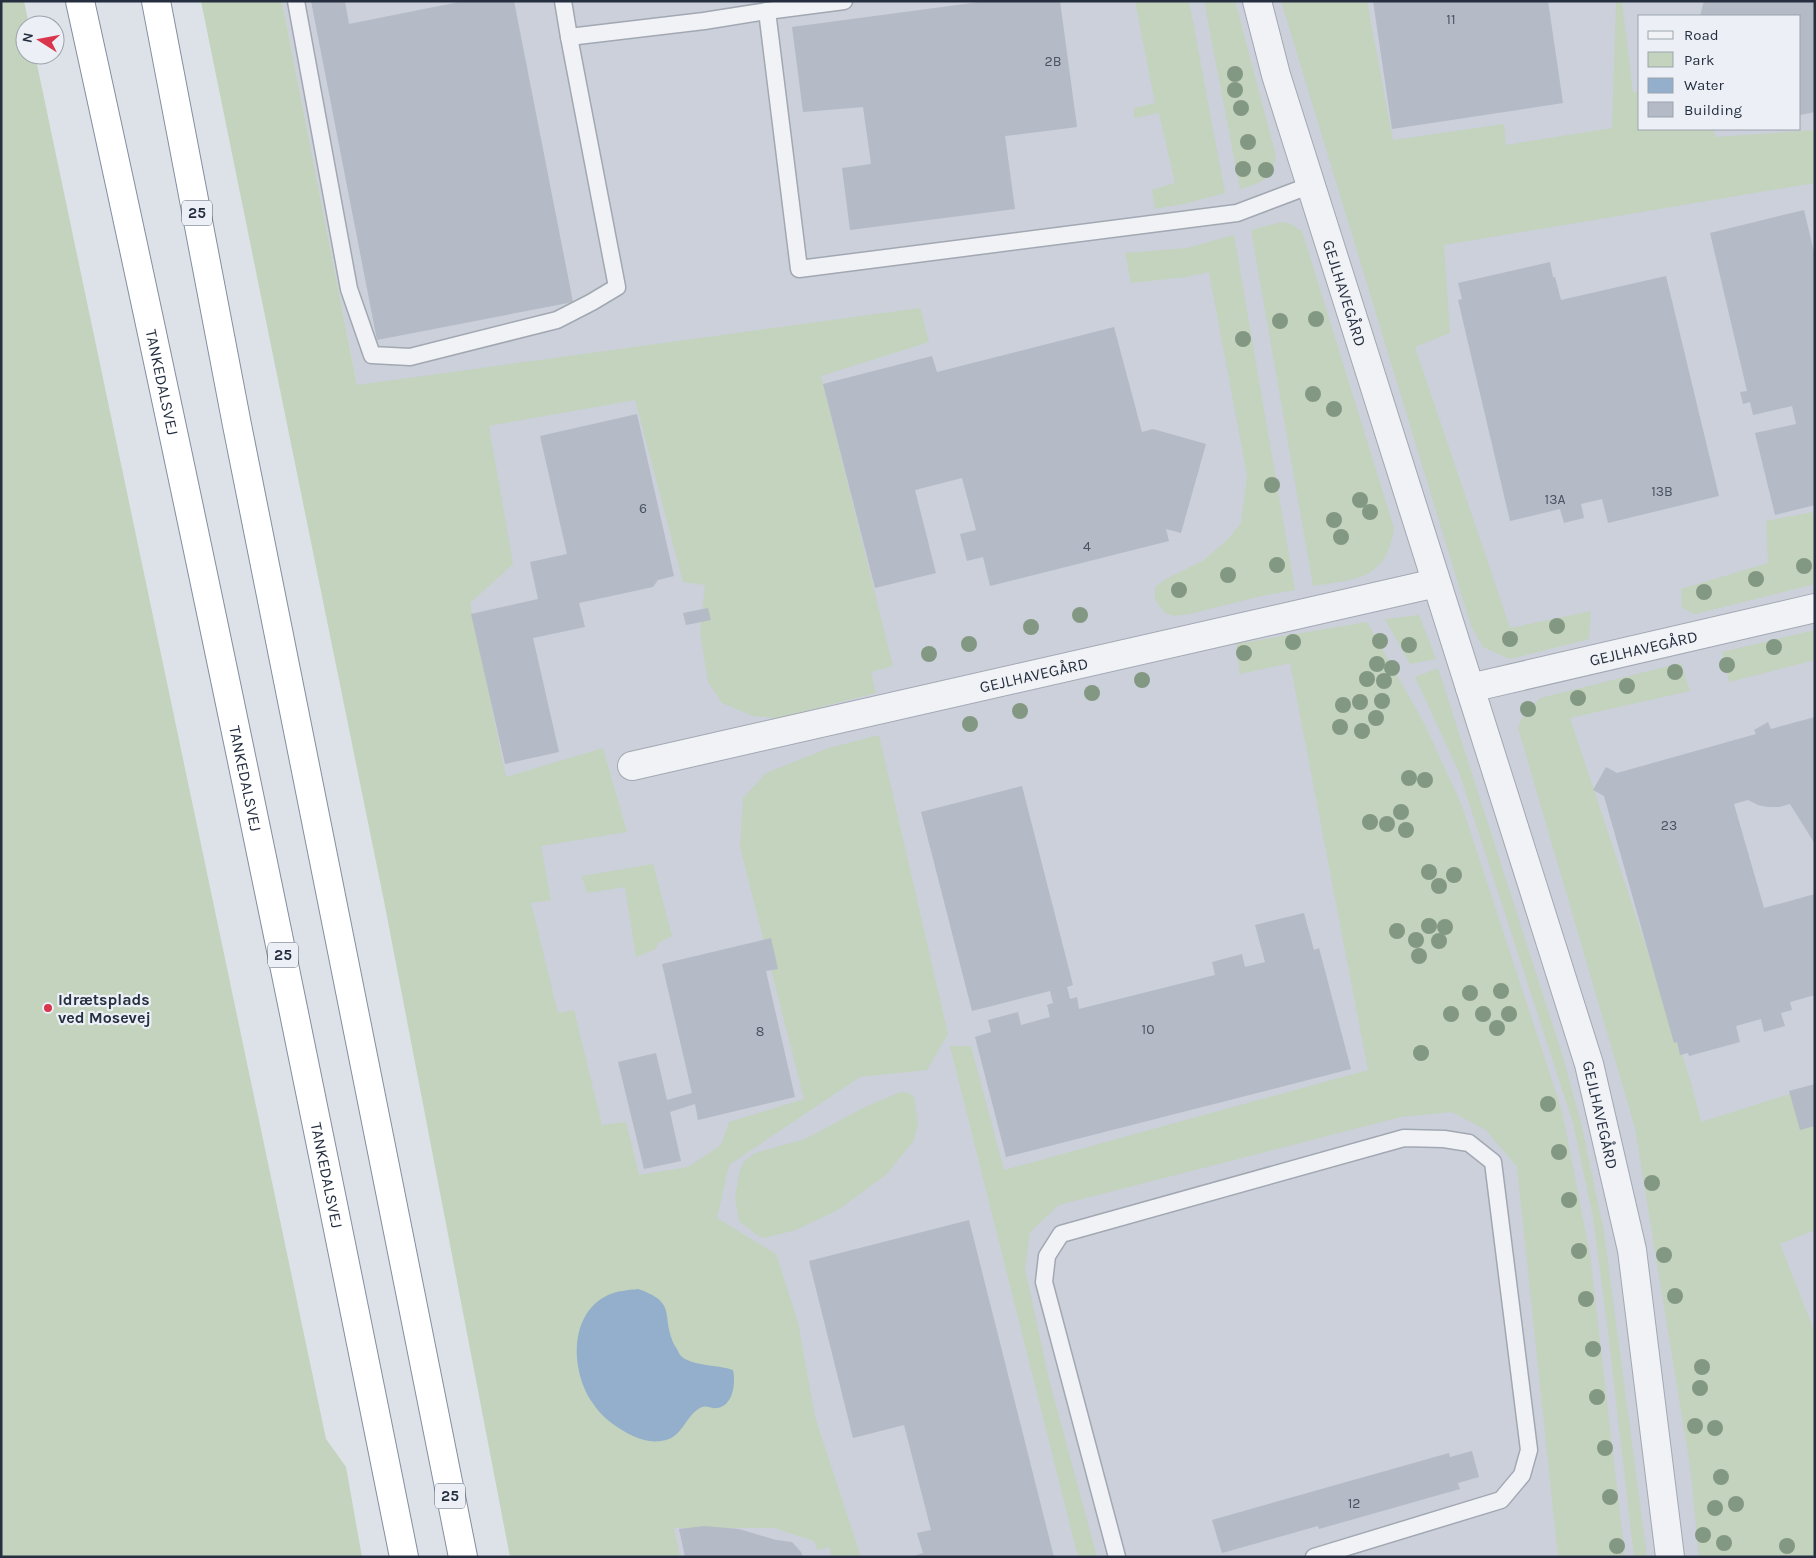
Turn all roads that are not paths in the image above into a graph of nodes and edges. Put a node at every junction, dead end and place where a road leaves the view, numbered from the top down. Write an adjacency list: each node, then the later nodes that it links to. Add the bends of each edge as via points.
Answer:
1 (80, 1): 14 (highway, TANKEDALSVEJ / 25, via 158,354 292,996)
2 (156, 1): 15 (highway, 25, via 237,425)
3 (296, 1): 8 (lane, via 349,289 372,355 410,356 558,320 617,286)
4 (564, 1): 8 (lane)
5 (844, 1): 7 (lane)
6 (1257, 1): 9 (street, GEJLHAVEGÅRD, via 1276,75)
7 (767, 12): 8 (lane); 9 (lane, via 800,269 1237,213)
8 (569, 37)
9 (1311, 185): 10 (street, GEJLHAVEGÅRD)
10 (1436, 584): 12 (street, GEJLHAVEGÅRD); 13 (street, GEJLHAVEGÅRD)
11 (1815, 608): 12 (street, GEJLHAVEGÅRD)
12 (1470, 688): 18 (street, GEJLHAVEGÅRD, via 1589,1064 1632,1250)
13 (632, 766)
14 (404, 1557)
15 (463, 1557)
16 (1117, 1557): 17 (lane, via 1044,1282 1047,1256 1060,1234 1404,1138 1469,1142 1493,1162 1529,1450 1522,1475 1501,1500)
17 (1314, 1557)
18 (1670, 1557)

